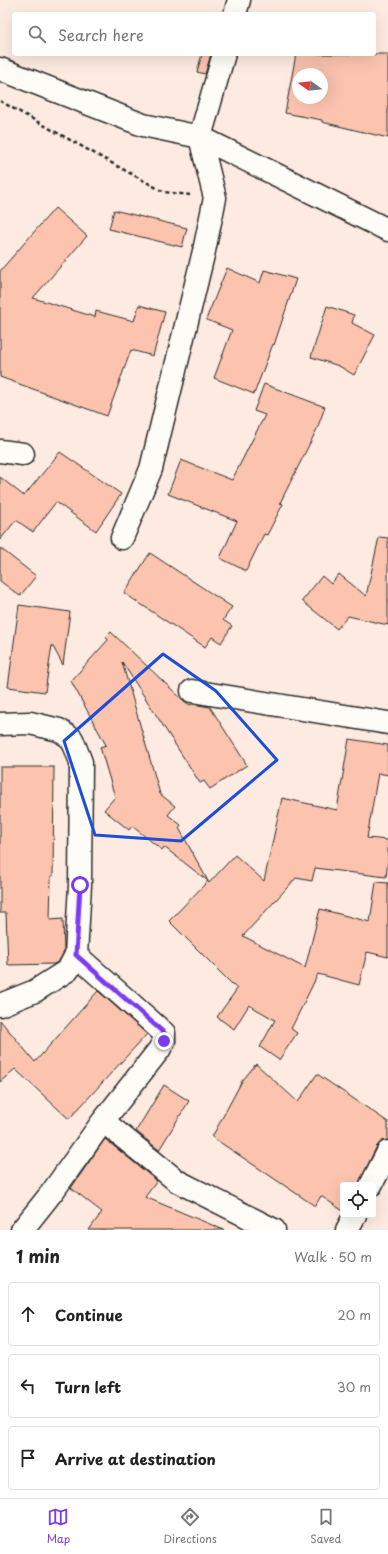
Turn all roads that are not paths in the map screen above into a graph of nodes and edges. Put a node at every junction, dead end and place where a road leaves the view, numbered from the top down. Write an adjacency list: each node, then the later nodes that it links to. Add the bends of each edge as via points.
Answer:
1 (239, 0): 2 (street)
2 (236, 12)
3 (223, 56): 5 (street)
4 (0, 69): 5 (street, via 143,125)
5 (200, 137): 6 (street); 9 (street, via 215,198 150,469)
6 (388, 230)
7 (0, 451): 8 (street)
8 (23, 454)
9 (122, 538)
10 (192, 691): 11 (street)
11 (388, 723)
12 (0, 724): 13 (street, via 30,723 59,730 72,739 81,762 80,885)
13 (76, 955): 14 (street, via 68,970 35,991); 15 (street, via 164,1033 164,1041 159,1050)
14 (0, 1005)
15 (104, 1121): 19 (street); 20 (street, via 177,1181)
16 (388, 1152): 17 (street)
17 (373, 1182)
18 (353, 1218): 21 (street)
19 (22, 1230)
20 (274, 1230)
21 (347, 1230)

